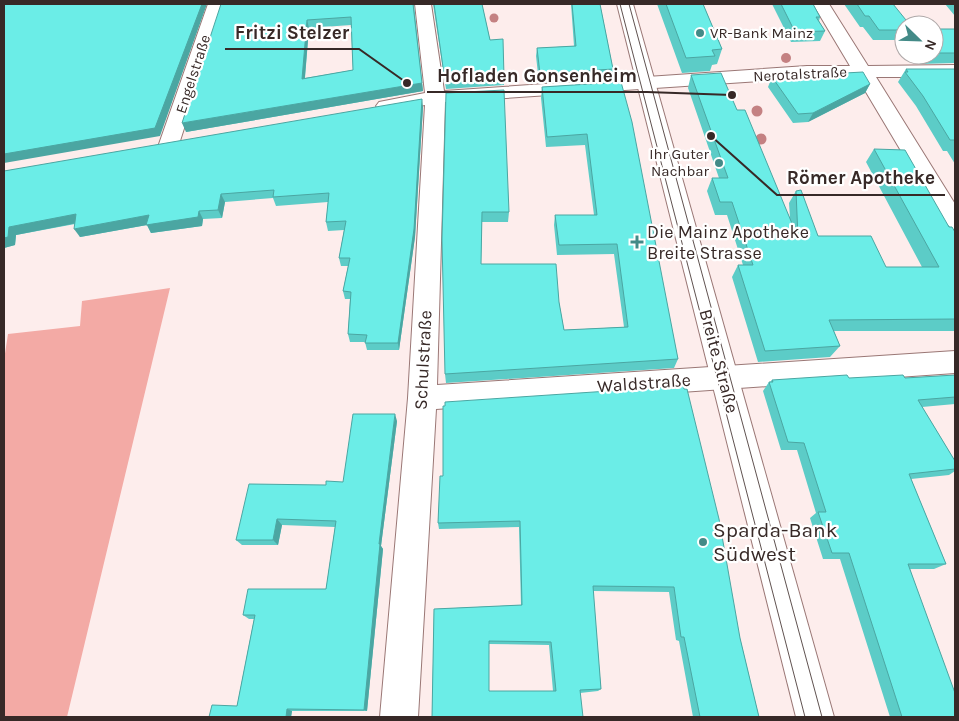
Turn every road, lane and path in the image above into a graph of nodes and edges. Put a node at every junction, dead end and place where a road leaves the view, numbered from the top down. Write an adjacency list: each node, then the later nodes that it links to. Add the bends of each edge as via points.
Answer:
1 (216, 4): 10 (street, Engelstraße)
2 (423, 4): 8 (street, Schulstraße)
3 (625, 4): 7 (street, Breite Straße)
4 (821, 4): 5 (street)
5 (862, 71): 6 (street, Nerotalstraße); 7 (street, Nerotalstraße); 11 (street)
6 (953, 74)
7 (646, 83): 8 (street, Nerotalstraße); 13 (street, Breite Straße)
8 (435, 97): 9 (street, Nerotalstraße); 14 (street, Schulstraße)
9 (371, 108)
10 (169, 144)
11 (955, 222)
12 (955, 362): 13 (street, Waldstraße)
13 (724, 378): 14 (street, Waldstraße); 16 (street, Breite Straße)
14 (422, 398): 15 (street, Schulstraße)
15 (399, 717)
16 (814, 717)

